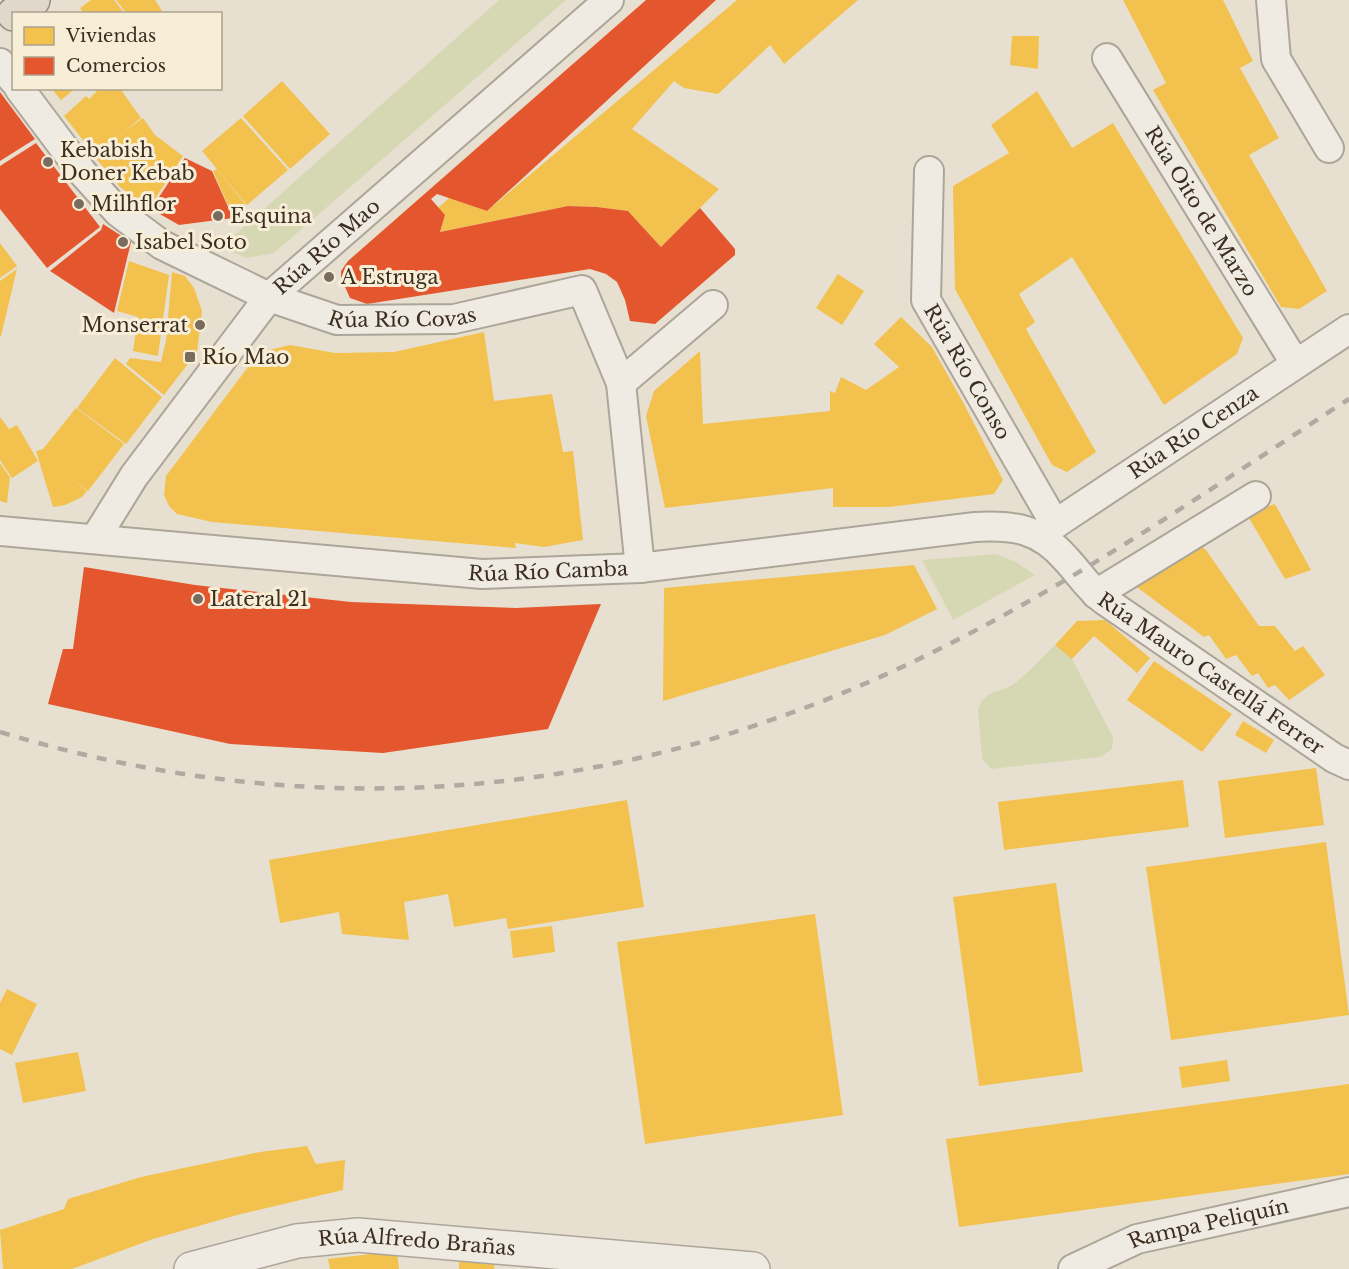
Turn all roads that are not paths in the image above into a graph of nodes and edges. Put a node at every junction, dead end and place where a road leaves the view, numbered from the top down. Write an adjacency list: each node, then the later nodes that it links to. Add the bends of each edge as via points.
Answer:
1 (33, 0): 4 (highway)
2 (609, 0): 11 (street, Rúa Río Mao)
3 (1271, 0): 9 (street, via 1276,59)
4 (17, 12)
5 (1107, 58): 14 (street, Rúa Oito de Marzo)
6 (0, 63): 7 (street)
7 (12, 78)
8 (20, 90): 11 (street, Rúa Río Covas, via 82,172 118,212 162,245)
9 (1329, 148)
10 (928, 171): 17 (street, Rúa Río Conso, via 926,300)
11 (269, 297): 15 (street, Rúa Río Covas, via 337,320 454,319 582,290); 19 (street, Rúa Río Mao, via 134,476)
12 (713, 305): 15 (street)
13 (1349, 329): 14 (street, Rúa Río Cenza)
14 (1295, 363): 17 (street, Rúa Río Cenza)
15 (621, 383): 20 (street, Rúa Río Covas)
16 (1256, 496): 21 (street)
17 (1046, 530): 20 (street, Rúa Río Camba, via 975,527); 21 (street, Rúa Río Camba)
18 (0, 531): 19 (street, Rúa Río Camba)
19 (95, 539): 20 (street, Rúa Río Camba, via 482,574)
20 (640, 568)
21 (1087, 584): 22 (street, Rúa Mauro Castellá Ferrer)
22 (1349, 765)
23 (1349, 1192): 26 (street, Rampa Peliquín, via 1137,1239)
24 (191, 1269): 25 (street, Rúa Alfredo Brañas, via 297,1241 358,1235)
25 (753, 1269)
26 (1073, 1269)

